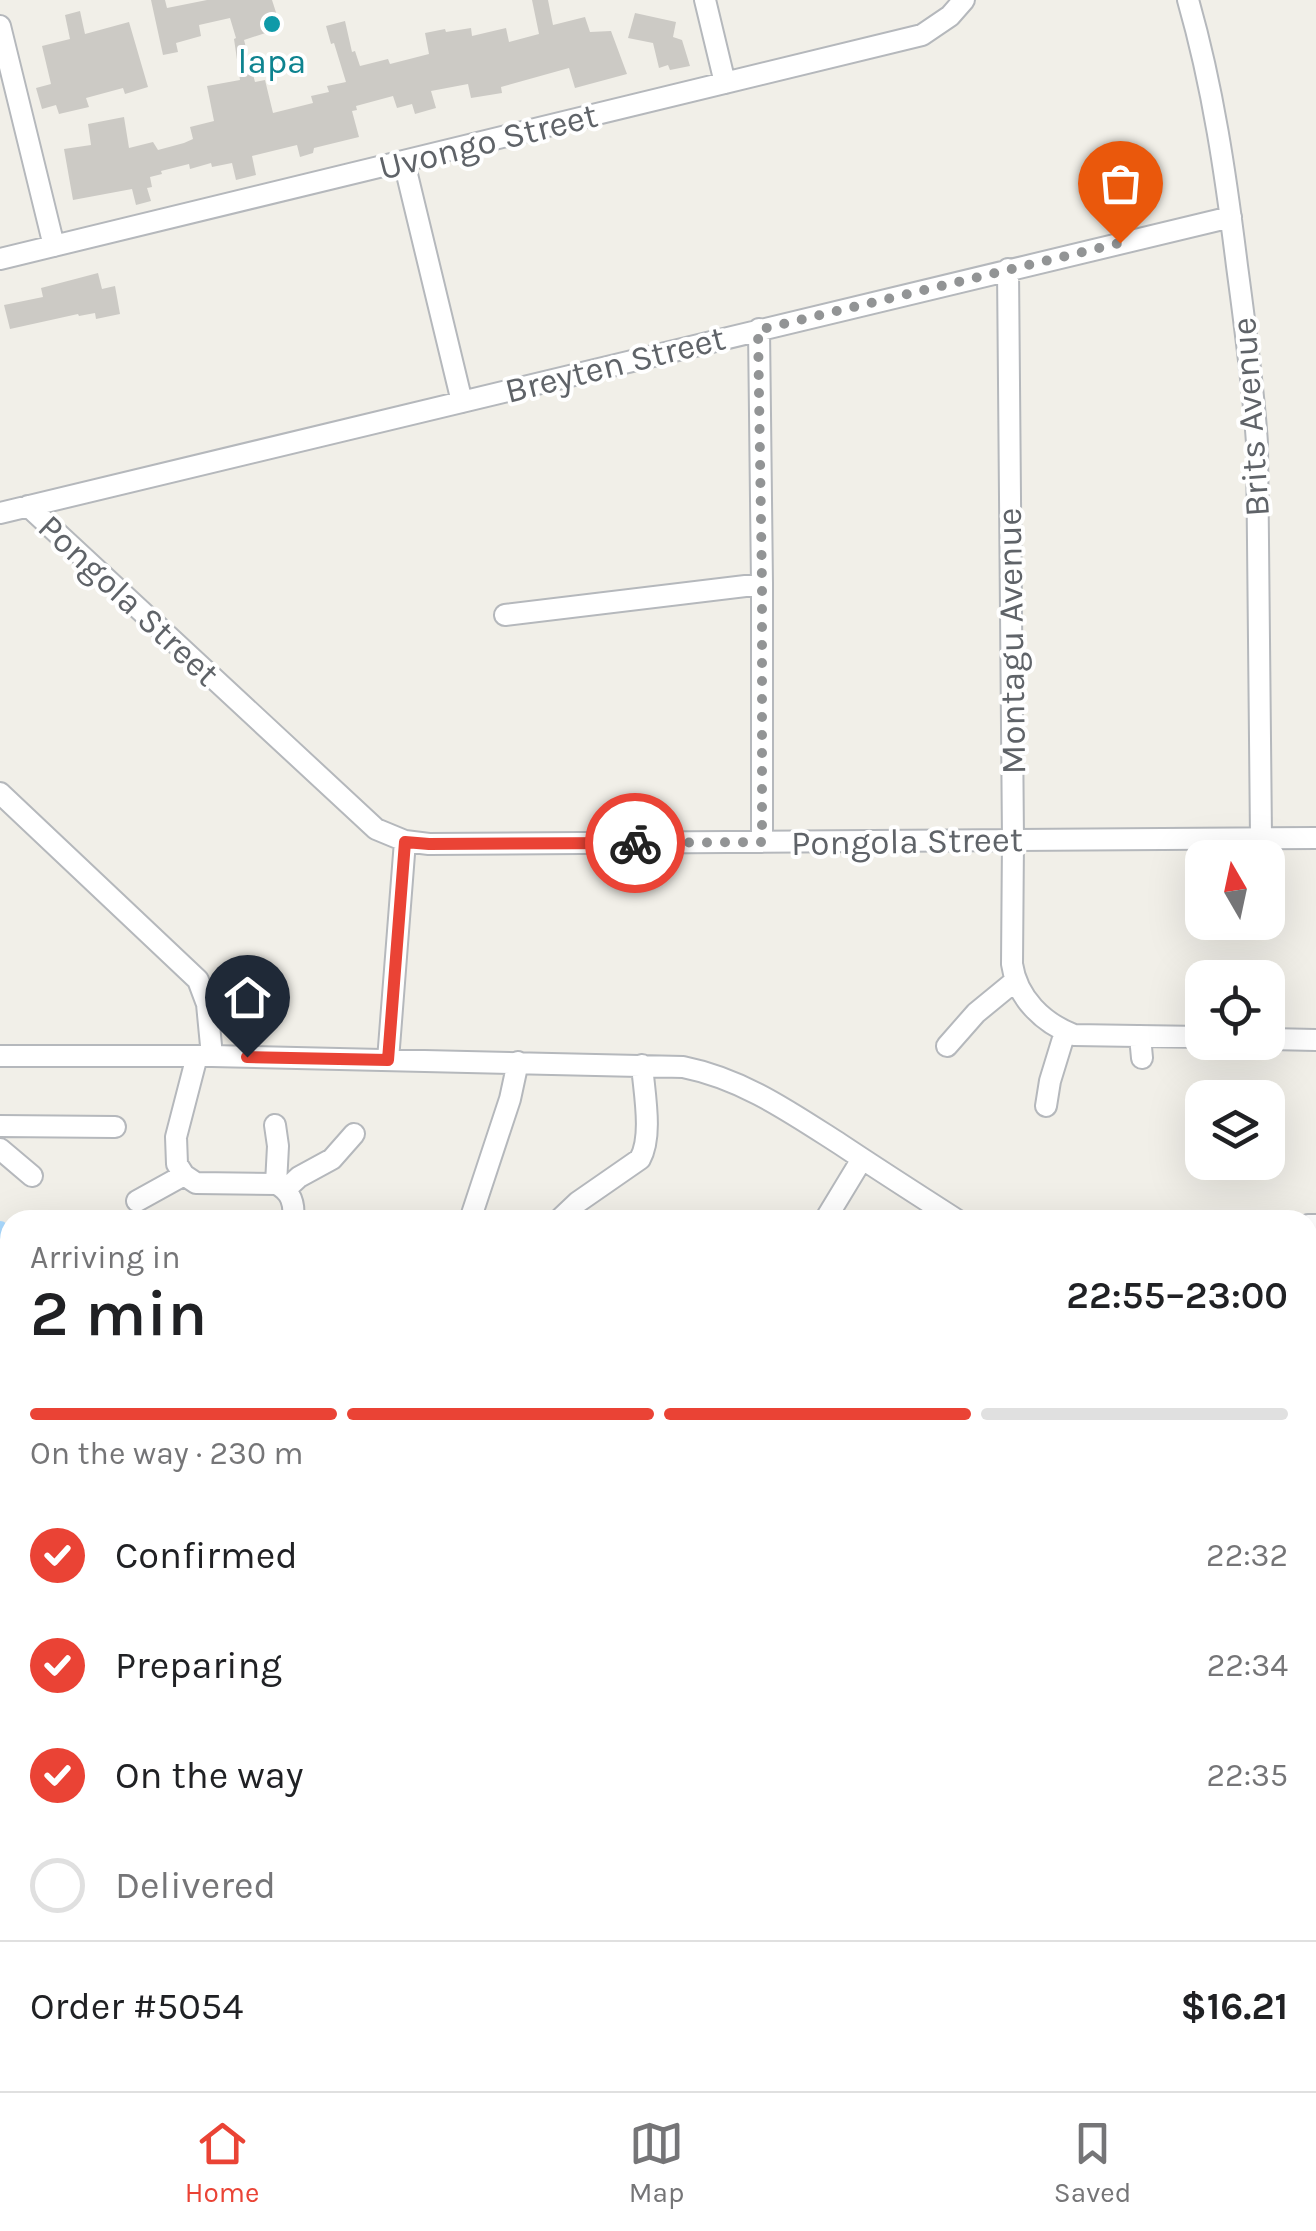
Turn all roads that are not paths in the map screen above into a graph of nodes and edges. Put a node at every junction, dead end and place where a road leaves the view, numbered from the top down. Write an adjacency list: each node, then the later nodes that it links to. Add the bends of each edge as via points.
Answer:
1 (705, 0): 5 (street)
2 (964, 0): 5 (street, Uvongo Street, via 922,35)
3 (1188, 0): 7 (street, Brits Avenue)
4 (0, 26): 8 (street)
5 (725, 83): 6 (street, Uvongo Street)
6 (404, 162): 8 (street, Uvongo Street); 12 (street)
7 (1231, 217): 10 (street, Breyten Street); 18 (street, Brits Avenue, via 1257,443)
8 (54, 246): 9 (street, Uvongo Street)
9 (0, 259)
10 (1008, 270): 11 (street, Breyten Street); 20 (street, Montagu Avenue)
11 (758, 330): 12 (street, Breyten Street); 15 (street)
12 (462, 402): 13 (street, Breyten Street)
13 (28, 506): 14 (street, Breyten Street); 21 (street, Pongola Street, via 376,828)
14 (0, 512)
15 (762, 584): 16 (street); 22 (street)
16 (506, 615)
17 (0, 793): 30 (street, via 198,980 207,1004)
18 (1261, 838): 19 (street, Pongola Street); 20 (street, Pongola Street)
19 (1316, 838)
20 (1013, 840): 22 (street, Pongola Street); 23 (street, Montagu Avenue)
21 (405, 842): 22 (street, Pongola Street); 31 (street)
22 (762, 842)
23 (1015, 981): 24 (street, via 1038,1012); 28 (street)
24 (1065, 1032): 26 (street, via 1141,1047); 34 (street)
25 (1285, 1039): 27 (street)
26 (1185, 1040)
27 (1316, 1040)
28 (947, 1046)
29 (0, 1056): 30 (street)
30 (204, 1056): 31 (street); 41 (street, via 176,1137)
31 (388, 1060): 32 (street)
32 (518, 1062): 33 (street); 46 (street)
33 (642, 1065): 40 (street, via 683,1067 741,1084); 47 (street, via 644,1154)
34 (1046, 1106)
35 (275, 1125): 43 (street)
36 (0, 1126): 37 (street)
37 (115, 1127)
38 (354, 1134): 43 (street, via 332,1159)
39 (0, 1149): 42 (street)
40 (862, 1159): 48 (street); 49 (street)
41 (184, 1175): 43 (street, via 196,1183); 44 (street)
42 (32, 1176)
43 (281, 1186): 45 (street)
44 (137, 1201)
45 (293, 1210)
46 (473, 1210)
47 (570, 1210)
48 (830, 1210)
49 (941, 1210)

